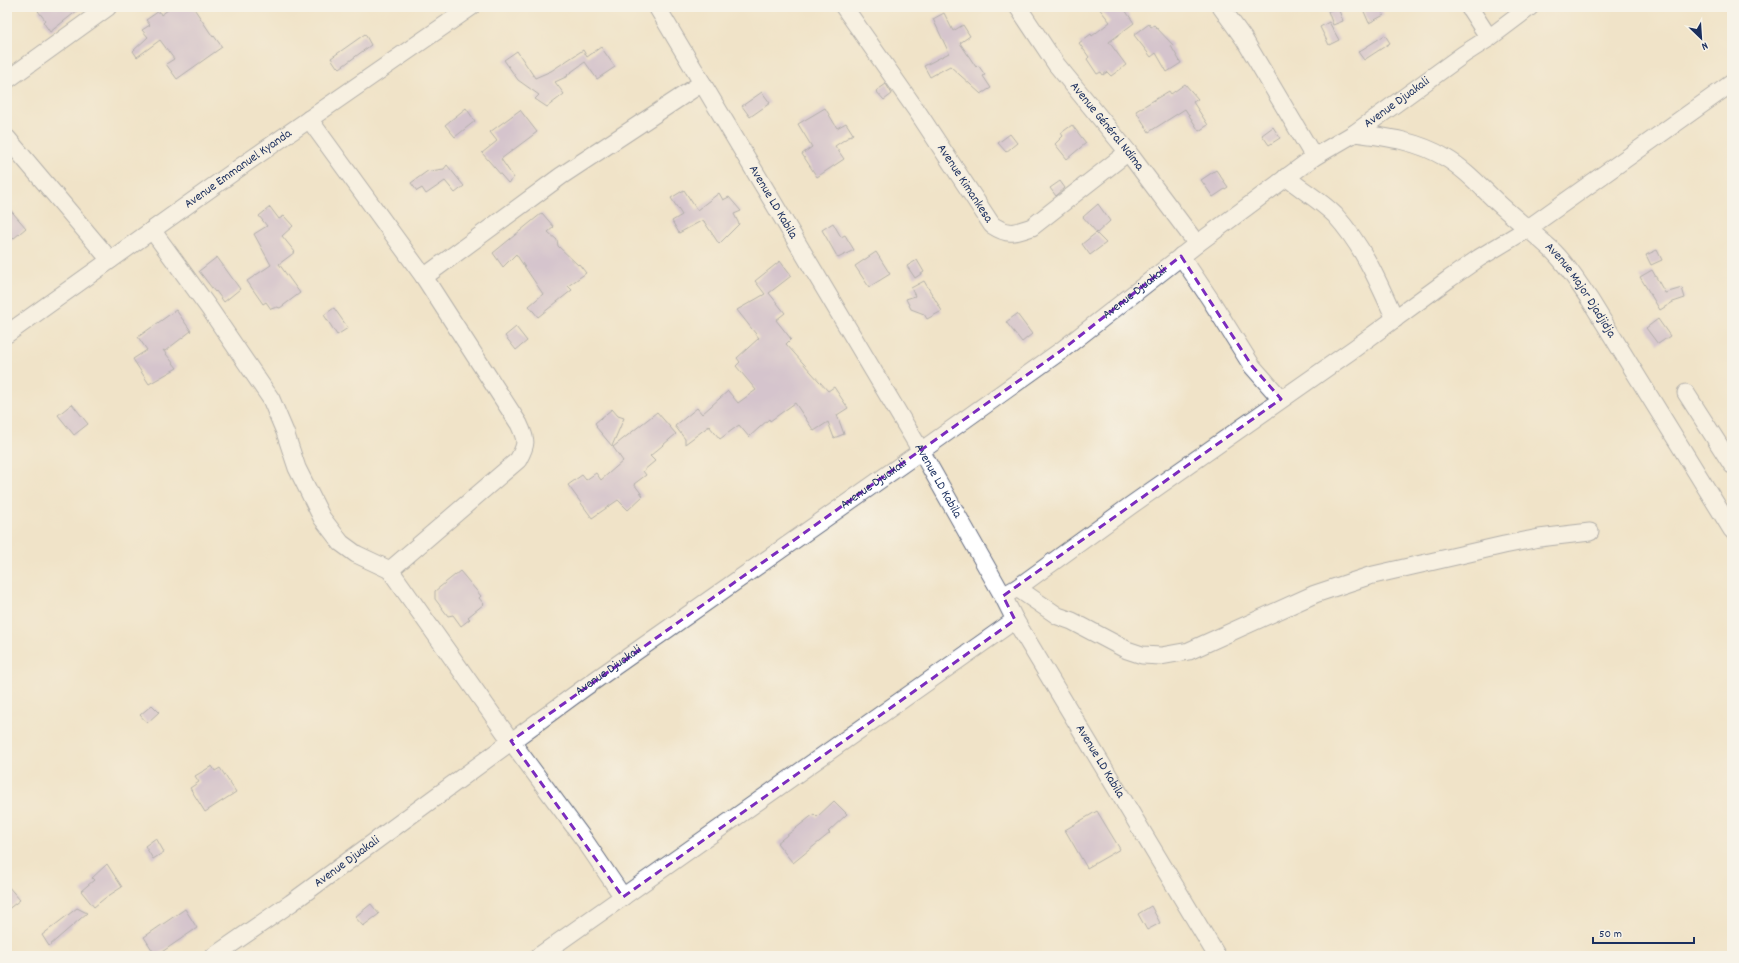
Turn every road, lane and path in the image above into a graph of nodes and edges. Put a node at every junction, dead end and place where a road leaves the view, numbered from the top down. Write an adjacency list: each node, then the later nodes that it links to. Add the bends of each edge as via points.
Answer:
1 (108, 7): 10 (street)
2 (472, 7): 13 (street, Avenue Emmanuel Kyanda)
3 (657, 7): 11 (street, Avenue LD Kabila)
4 (844, 7): 16 (street, Avenue Kimankesa, via 992,225 1002,232 1014,233 1032,227)
5 (1018, 7): 16 (street, Avenue Général Ndima, via 1056,64)
6 (1221, 7): 17 (street, via 1244,39)
7 (1470, 7): 9 (street)
8 (1530, 7): 9 (street, Avenue Djuakali)
9 (1489, 38): 14 (street, Avenue Djuakali)
10 (7, 80)
11 (702, 83): 24 (street, via 561,176); 29 (street, Avenue LD Kabila)
12 (1732, 83): 19 (street)
13 (309, 120): 20 (street, Avenue Emmanuel Kyanda); 24 (street)
14 (1356, 132): 17 (street, Avenue Djuakali); 19 (street, Avenue Major Djadjidja, via 1398,139 1446,158 1463,170)
15 (7, 138): 23 (street)
16 (1128, 152): 21 (street, Avenue Général Ndima)
17 (1314, 157): 18 (street, Avenue Djuakali)
18 (1286, 177): 21 (street, Avenue Djuakali); 25 (street, via 1334,214 1356,241 1373,270)
19 (1527, 229): 25 (street, via 1478,258); 31 (street, Avenue Major Djadjidja, via 1552,250 1590,300)
20 (152, 230): 23 (street, Avenue Emmanuel Kyanda); 33 (street, via 271,399 297,468 322,518 342,543 356,554)
21 (1197, 244): 22 (street, Avenue Djuakali)
22 (1181, 256): 28 (street, via 1252,366); 29 (street, Avenue Djuakali, via 1062,350)
23 (110, 260): 26 (street, Avenue Emmanuel Kyanda)
24 (424, 277): 33 (street, via 519,424 525,436 526,447 518,460)
25 (1395, 318): 28 (street)
26 (7, 334)
27 (1686, 393): 30 (street)
28 (1281, 399): 34 (street)
29 (921, 451): 34 (street, Avenue LD Kabila); 36 (street, Avenue Djuakali)
30 (1732, 465)
31 (1732, 530)
32 (1590, 532): 34 (street, via 1539,538 1369,576 1315,594 1189,651 1161,656 1142,655 1127,650)
33 (390, 570): 36 (street)
34 (1010, 592): 35 (street, Avenue LD Kabila)
35 (1015, 620): 37 (street); 40 (street, Avenue LD Kabila)
36 (511, 741): 37 (street, via 586,841); 38 (street, Avenue Djuakali, via 292,904)
37 (623, 897): 39 (street)
38 (214, 956)
39 (539, 956)
40 (1217, 956)

